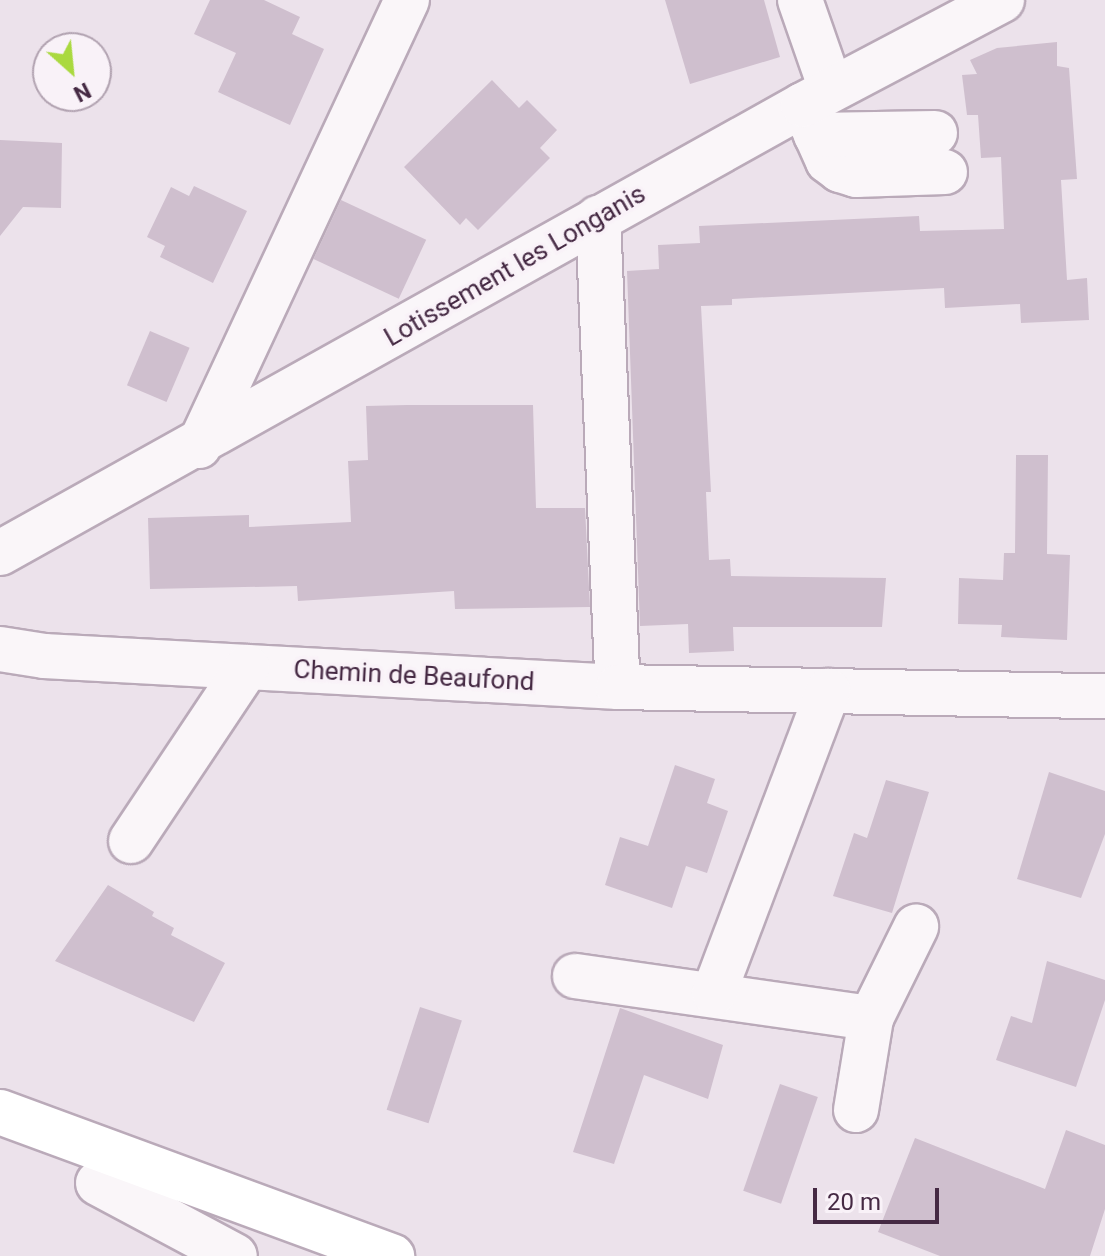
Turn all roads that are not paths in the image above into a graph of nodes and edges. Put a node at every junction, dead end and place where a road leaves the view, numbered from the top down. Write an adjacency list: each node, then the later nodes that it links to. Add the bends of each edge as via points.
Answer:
1 (407, 0): 7 (street)
2 (800, 0): 4 (street)
3 (998, 1): 4 (street, Lotissement les Longanis)
4 (817, 110): 5 (street); 6 (street, Lotissement les Longanis)
5 (940, 153)
6 (598, 218): 7 (street, Lotissement les Longanis); 11 (street)
7 (199, 446): 8 (street, Lotissement les Longanis)
8 (0, 553)
9 (0, 649): 10 (street, Chemin de Beaufond)
10 (247, 667): 11 (street, Chemin de Beaufond); 14 (street)
11 (618, 687): 12 (street, Chemin de Beaufond)
12 (828, 691): 13 (street, Chemin de Beaufond); 17 (street)
13 (1105, 696)
14 (131, 841)
15 (916, 927): 18 (street)
16 (575, 976): 17 (street)
17 (714, 993): 18 (street)
18 (871, 1018): 19 (street)
19 (856, 1110)
20 (0, 1112): 25 (main road)
21 (0, 1124): 22 (main road)
22 (98, 1183): 23 (street); 24 (main road)
23 (235, 1256)
24 (307, 1256)
25 (392, 1256)

